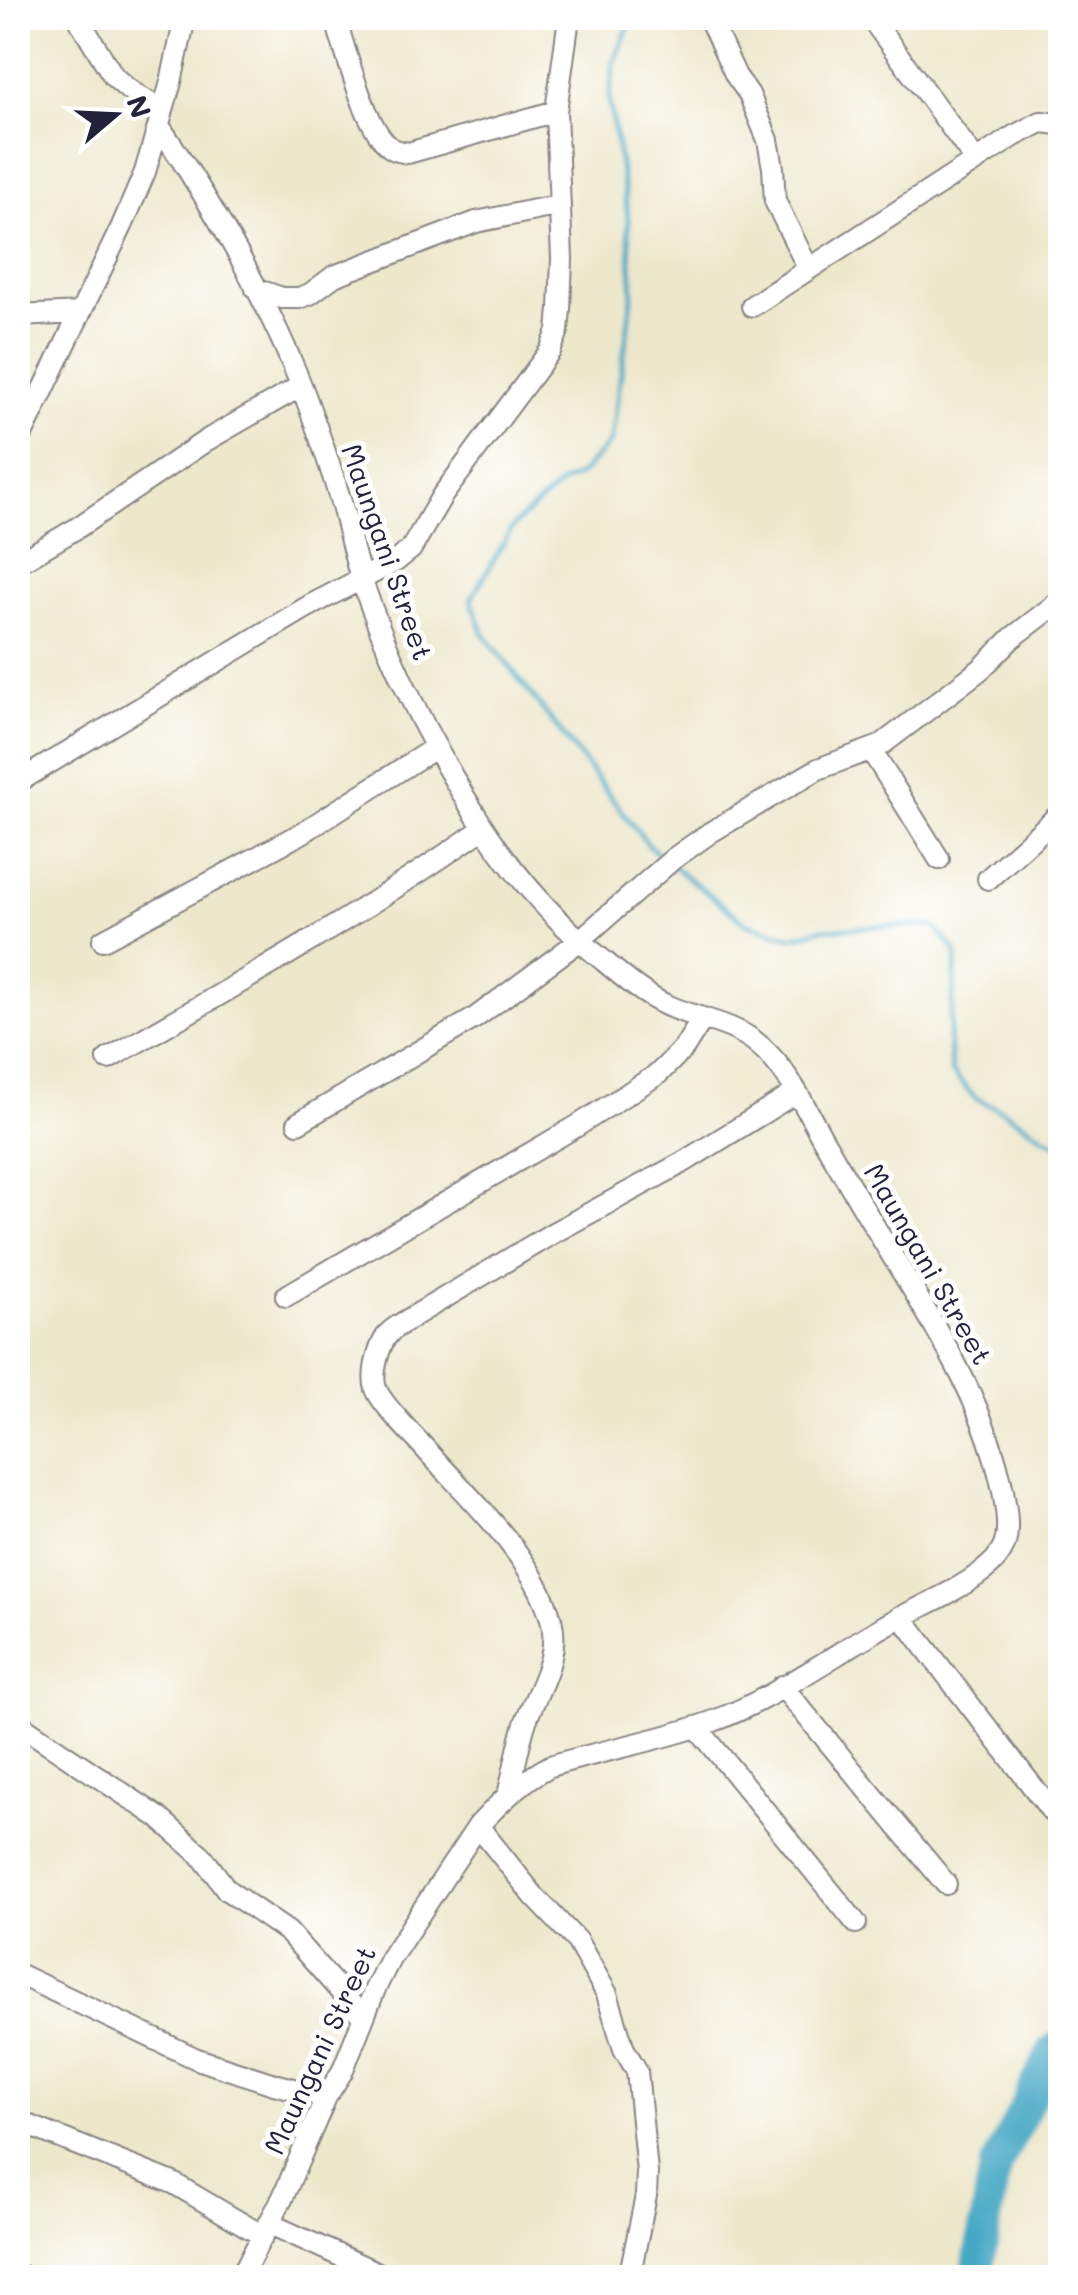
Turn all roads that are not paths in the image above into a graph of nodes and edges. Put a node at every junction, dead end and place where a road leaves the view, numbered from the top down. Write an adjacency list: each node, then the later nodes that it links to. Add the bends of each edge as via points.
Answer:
1 (78, 18): 8 (street, via 114,77)
2 (185, 18): 8 (street)
3 (335, 18): 7 (street, via 365,108 391,148 408,153)
4 (570, 18): 7 (street)
5 (709, 18): 12 (street, via 768,140 775,202)
6 (870, 18): 10 (street)
7 (556, 110): 11 (street)
8 (161, 119): 13 (street, Maungani Street); 15 (street, via 145,172)
9 (1060, 124): 10 (street, via 1041,122)
10 (976, 160): 12 (street)
11 (560, 204): 13 (street, via 476,222 334,276 299,298); 20 (street, via 560,309 550,351 442,496 411,549)
12 (808, 268): 14 (street)
13 (256, 289): 17 (street, Maungani Street)
14 (752, 306)
15 (80, 313): 16 (street); 18 (street)
16 (18, 316)
17 (301, 386): 19 (street); 20 (street, Maungani Street)
18 (18, 443)
19 (18, 563)
20 (361, 579): 22 (street, Maungani Street, via 395,667); 24 (street)
21 (1060, 601): 23 (street)
22 (436, 746): 26 (street, Maungani Street); 29 (street, via 302,833)
23 (871, 750): 27 (street); 30 (street, via 818,769 710,832)
24 (18, 782)
25 (1060, 814): 28 (street)
26 (484, 828): 30 (street, Maungani Street, via 543,907); 32 (street, via 252,978)
27 (939, 859)
28 (988, 878)
29 (103, 940)
30 (580, 941): 31 (street, Maungani Street, via 633,985); 34 (street, via 476,1018)
31 (702, 1018): 33 (street, Maungani Street, via 757,1042); 35 (street, via 658,1074)
32 (108, 1059)
33 (797, 1092): 36 (street, Maungani Street, via 962,1374 998,1464 1006,1544 966,1584); 40 (street, via 409,1318 388,1333 376,1358 376,1388 516,1550 551,1620 546,1679 522,1734)
34 (298, 1124)
35 (286, 1296)
36 (902, 1616): 37 (street, Maungani Street); 41 (street)
37 (782, 1686): 39 (street, Maungani Street); 43 (street)
38 (18, 1723): 46 (street, via 158,1817 200,1854 227,1890 288,1932)
39 (697, 1726): 40 (street, Maungani Street, via 550,1766); 44 (street)
40 (508, 1795): 42 (street, Maungani Street)
41 (1060, 1822)
42 (478, 1826): 46 (street, Maungani Street, via 390,1959); 54 (street, via 577,1941 607,1994 636,2070 648,2172)
43 (946, 1884)
44 (856, 1923)
45 (18, 1974): 47 (street, via 197,2059)
46 (363, 2017): 47 (street, Maungani Street)
47 (326, 2097): 49 (street, Maungani Street)
48 (18, 2121): 49 (street, via 173,2183)
49 (267, 2230): 52 (street, Maungani Street); 53 (street)
50 (18, 2274): 51 (street)
51 (25, 2278)
52 (240, 2278)
53 (389, 2278)
54 (629, 2278)

